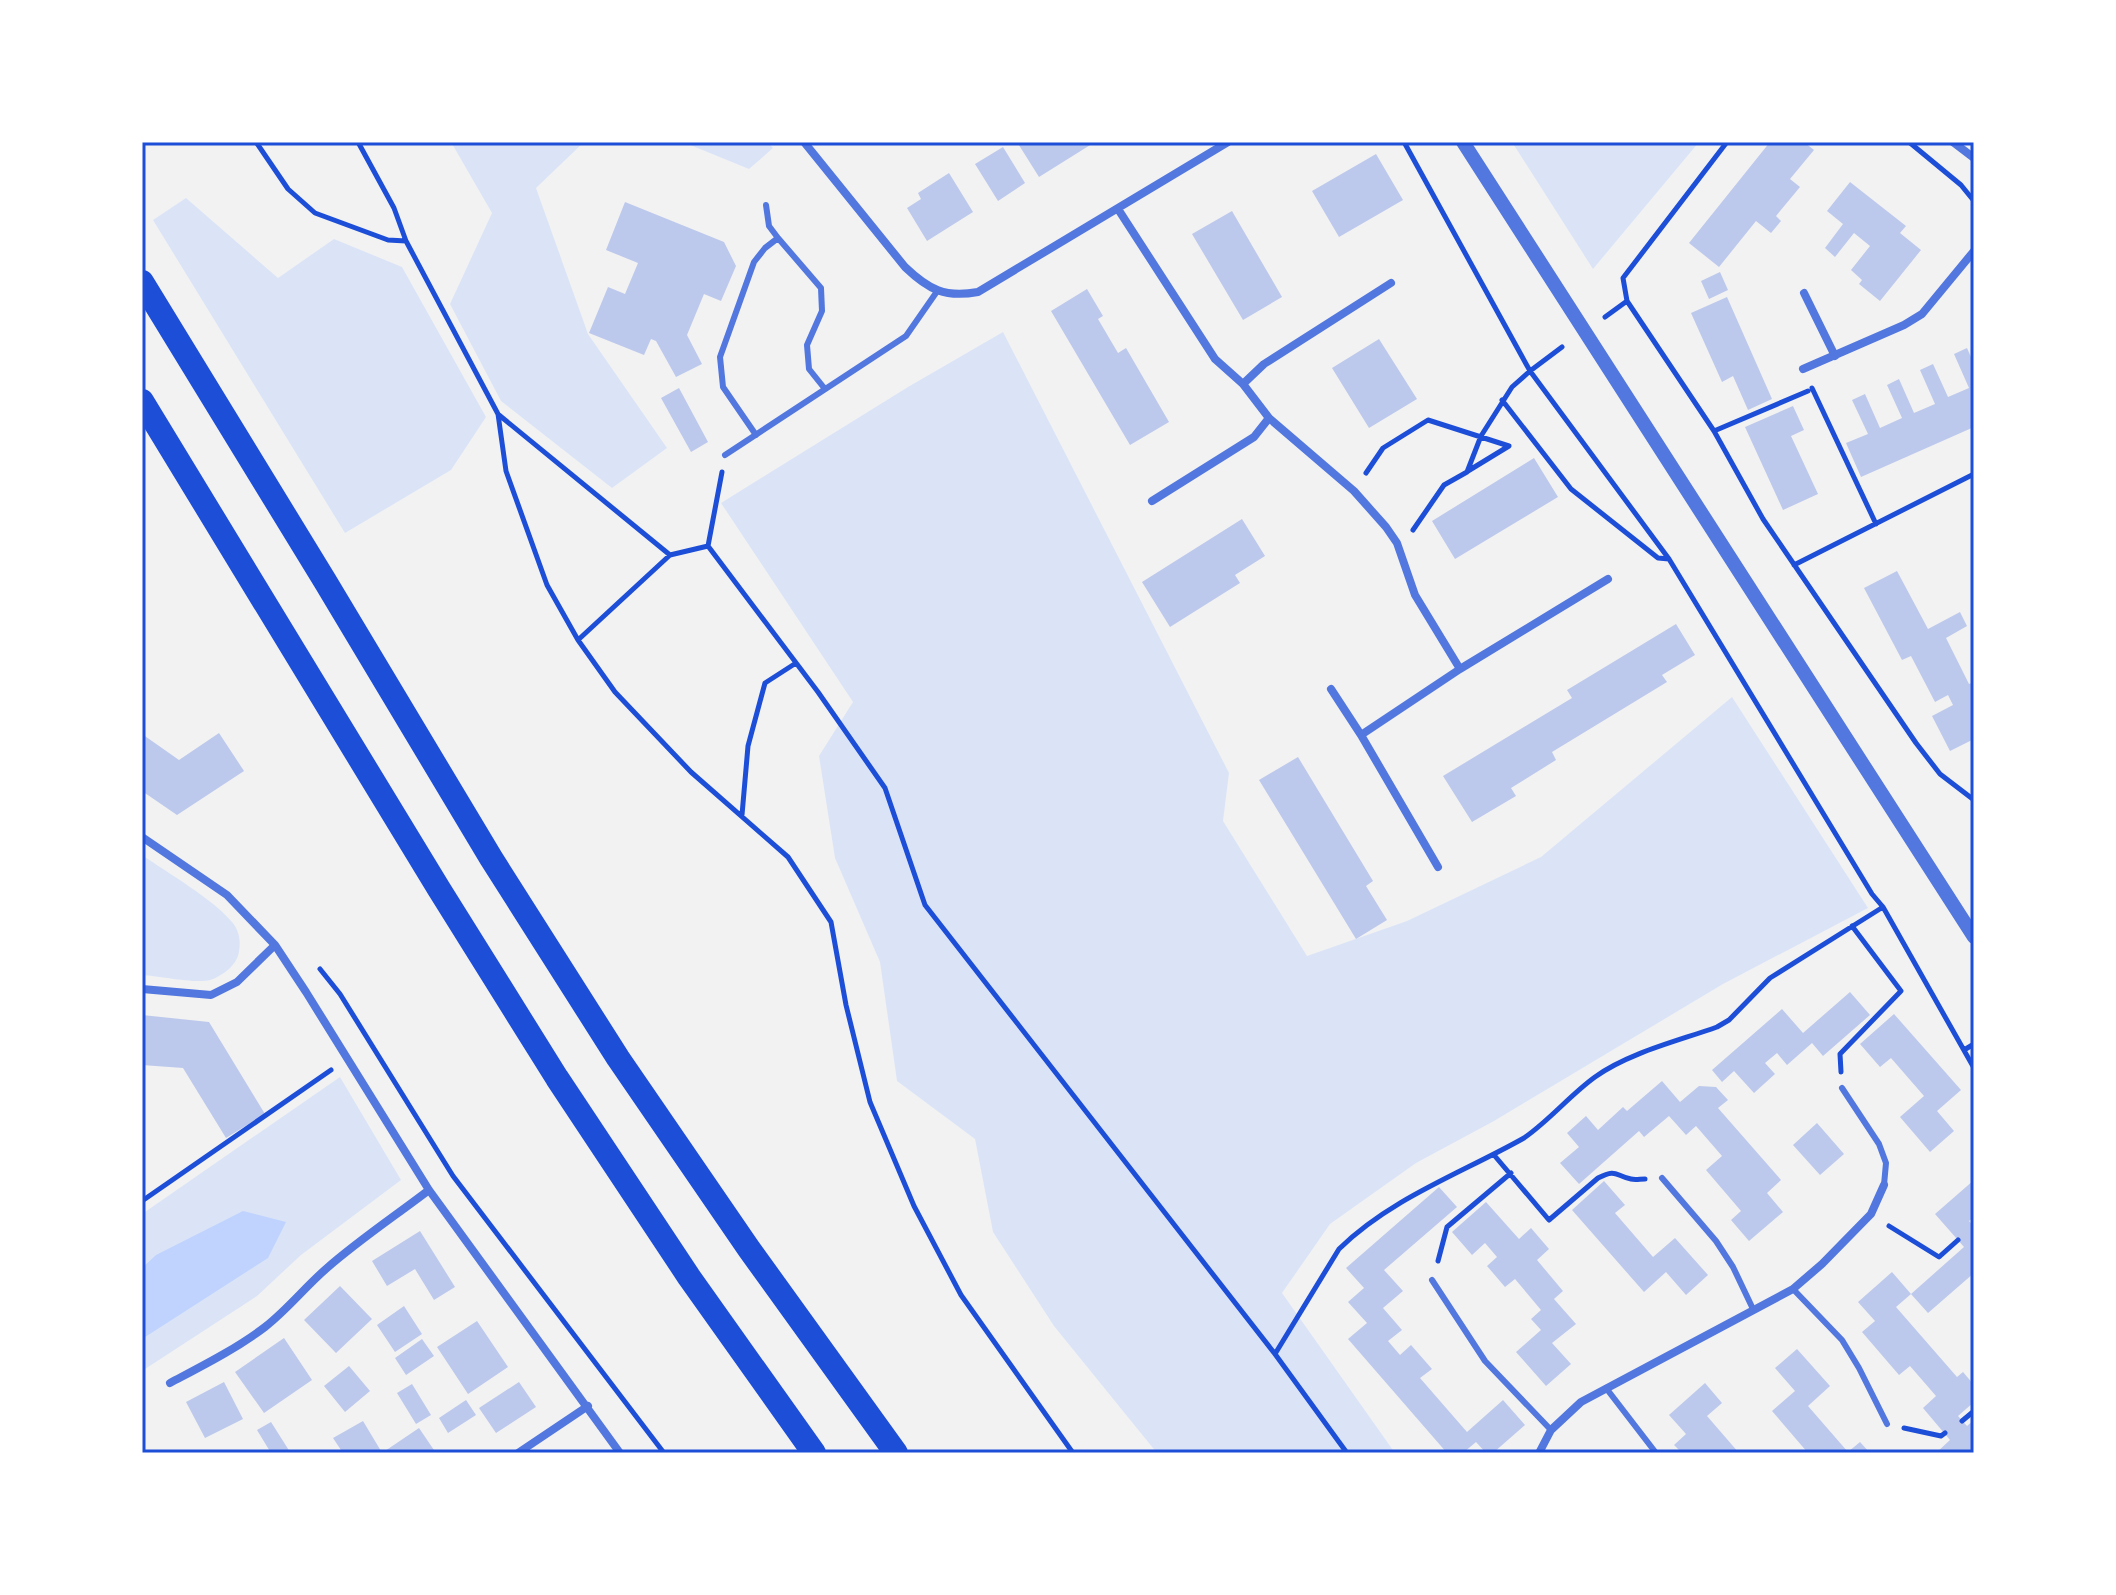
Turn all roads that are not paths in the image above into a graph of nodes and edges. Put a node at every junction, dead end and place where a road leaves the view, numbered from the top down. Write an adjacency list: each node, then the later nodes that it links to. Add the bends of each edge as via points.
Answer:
1 (804, 142): 12 (street, via 905,267)
2 (1228, 142): 7 (street)
3 (1463, 142): 29 (street)
4 (1953, 142): 5 (street)
5 (1974, 158)
6 (766, 205): 8 (lane, via 769,226)
7 (1118, 209): 12 (street, via 978,292); 16 (street, via 1215,359)
8 (778, 238): 17 (lane, via 821,288 822,311 807,345 809,369); 20 (lane, via 754,262 720,357 723,387)
9 (1974, 251): 14 (street, via 1922,314)
10 (142, 282): 48 (highway, via 618,1058)
11 (1391, 283): 16 (street, via 1264,364)
12 (938, 290): 17 (lane, via 906,336)
13 (1804, 293): 14 (street)
14 (1835, 356): 15 (street)
15 (1803, 369)
16 (1243, 384): 19 (street)
17 (825, 389): 20 (lane)
18 (142, 401): 47 (highway, via 557,1078)
19 (1269, 418): 22 (street, via 1254,437); 24 (street, via 1354,491 1386,527 1415,595)
20 (756, 435): 21 (lane)
21 (725, 455)
22 (1152, 501)
23 (1608, 579): 24 (street)
24 (1460, 669): 26 (street)
25 (1331, 689): 26 (street)
26 (1361, 735): 28 (street)
27 (142, 837): 31 (street, via 227,895)
28 (1438, 867)
29 (1968, 914): 30 (street)
30 (1974, 937)
31 (275, 945): 32 (street, via 237,982 211,995); 36 (street)
32 (142, 989)
33 (1842, 1088): 35 (lane, via 1879,1144 1886,1163)
34 (1662, 1178): 39 (lane, via 1716,1241)
35 (1884, 1185): 38 (street, via 1871,1214)
36 (429, 1190): 40 (street, via 324,1270 262,1329); 42 (street)
37 (1432, 1280): 44 (lane, via 1485,1361)
38 (1793, 1289): 39 (street); 43 (lane, via 1842,1340)
39 (1753, 1309): 41 (street)
40 (170, 1383)
41 (1606, 1388): 44 (street, via 1581,1402); 50 (lane)
42 (588, 1406): 45 (street); 46 (street)
43 (1887, 1424)
44 (1551, 1430): 49 (street)
45 (518, 1453)
46 (620, 1453)
47 (814, 1453)
48 (896, 1453)
49 (1539, 1453)
50 (1656, 1453)

